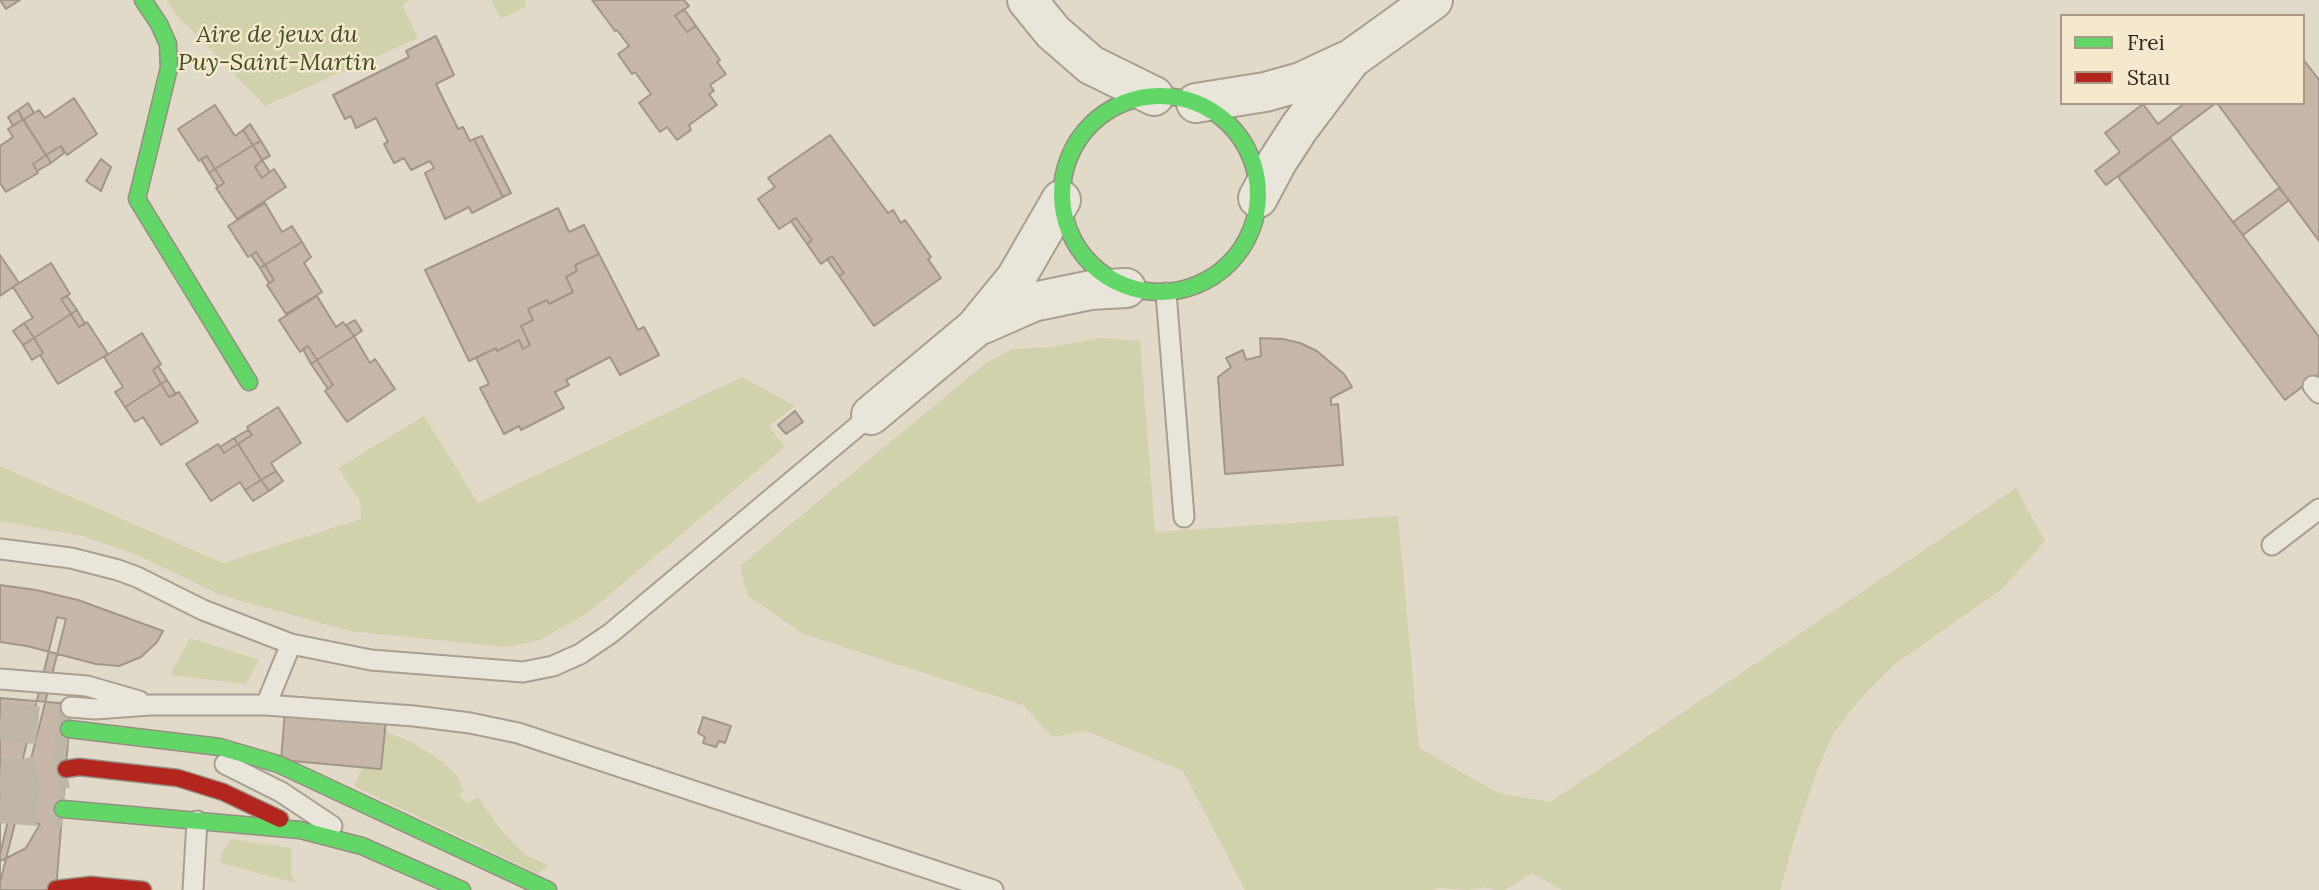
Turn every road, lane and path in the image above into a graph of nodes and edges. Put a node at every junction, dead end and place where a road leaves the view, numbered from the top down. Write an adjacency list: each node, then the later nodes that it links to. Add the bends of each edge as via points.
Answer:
1 (143, 0): 12 (main road, via 168,44 169,68 137,199)
2 (1027, 0): 5 (street, via 1053,32 1091,65)
3 (1433, 0): 4 (street)
4 (1351, 59): 6 (street, via 1301,82); 7 (street, via 1299,128)
5 (1154, 96): 6 (main road); 8 (main road, via 1112,108 1088,127 1065,168)
6 (1196, 103): 7 (main road, via 1221,117 1241,138 1254,167)
7 (1258, 198): 10 (main road, via 1252,230 1236,257 1212,278)
8 (1061, 200): 9 (main road, via 1068,231 1083,257); 11 (street, via 1016,278)
9 (1126, 288): 10 (main road); 11 (street, via 1034,302)
10 (1166, 293): 15 (lane)
11 (975, 328): 13 (street)
12 (249, 382)
13 (872, 415): 18 (lane, via 611,633 552,666 523,673 481,670 371,660)
14 (2319, 509): 16 (lane)
15 (1184, 517)
16 (2272, 545)
17 (0, 550): 18 (lane, via 46,554 118,570)
18 (291, 644): 21 (lane)
19 (0, 679): 20 (lane, via 87,686)
20 (150, 705): 21 (lane); 22 (lane)
21 (266, 705): 35 (lane, via 414,716 518,733)
22 (71, 707)
23 (69, 729): 24 (main road)
24 (140, 736): 29 (lane, via 226,764 281,792); 34 (main road, via 220,747 278,765)
25 (66, 769): 28 (main road, via 79,766 201,784)
26 (63, 809): 27 (main road)
27 (197, 821): 28 (main road); 32 (lane)
28 (300, 830): 29 (main road)
29 (362, 846): 33 (main road)
30 (56, 889): 31 (main road, via 91,885)
31 (143, 890)
32 (193, 890)
33 (461, 890)
34 (548, 890)
35 (993, 890)

